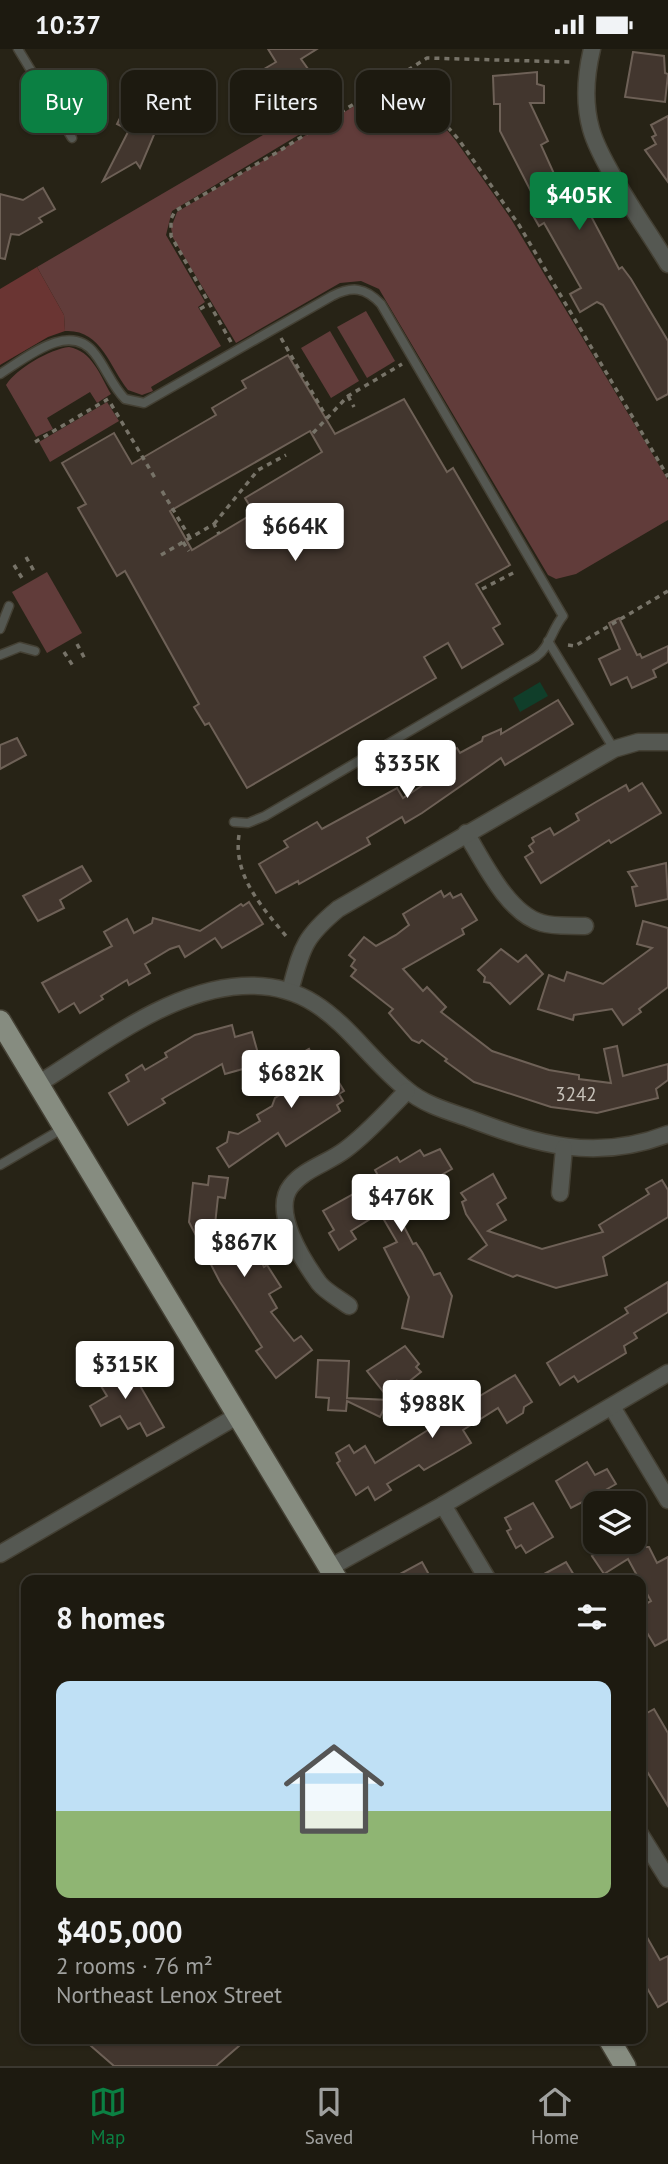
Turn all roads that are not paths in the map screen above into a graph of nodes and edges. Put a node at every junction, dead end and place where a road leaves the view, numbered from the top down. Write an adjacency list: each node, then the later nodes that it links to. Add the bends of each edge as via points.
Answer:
1 (18, 49): 3 (lane)
2 (592, 49): 4 (street, via 587,102 591,130)
3 (72, 138)
4 (668, 264)
5 (0, 374): 8 (lane, via 52,343 72,339 91,349 125,399 144,403 332,296 356,288 366,291 381,304 563,616)
6 (9, 606): 7 (lane)
7 (0, 629)
8 (548, 641): 12 (lane); 13 (lane, via 536,657 265,816 248,823)
9 (35, 651): 10 (lane, via 20,647)
10 (0, 655)
11 (668, 742): 12 (street, via 638,742)
12 (614, 749): 14 (street)
13 (233, 822)
14 (466, 833): 15 (street, via 522,913 542,923); 16 (street, via 338,909 316,928 302,947)
15 (585, 926)
16 (290, 991): 18 (street, via 243,986 205,992 169,1005); 19 (street, via 334,1015)
17 (0, 1021): 18 (main road)
18 (38, 1084): 20 (main road)
19 (408, 1091): 22 (street, via 432,1105 505,1132); 25 (street, via 343,1152 301,1176 283,1203 287,1226 320,1285)
20 (64, 1128): 23 (lane); 28 (main road)
21 (668, 1134): 22 (street, via 638,1145)
22 (564, 1148): 24 (street)
23 (0, 1165)
24 (560, 1193)
25 (349, 1306)
26 (668, 1373): 27 (street)
27 (612, 1407): 29 (street); 30 (street)
28 (237, 1416): 31 (street); 32 (main road)
29 (668, 1500)
30 (443, 1505): 32 (street); 33 (street)
31 (0, 1554)
32 (333, 1574)
33 (485, 1575)
34 (646, 1844): 35 (street)
35 (668, 1879)
36 (612, 2044): 37 (main road)
37 (625, 2066)

